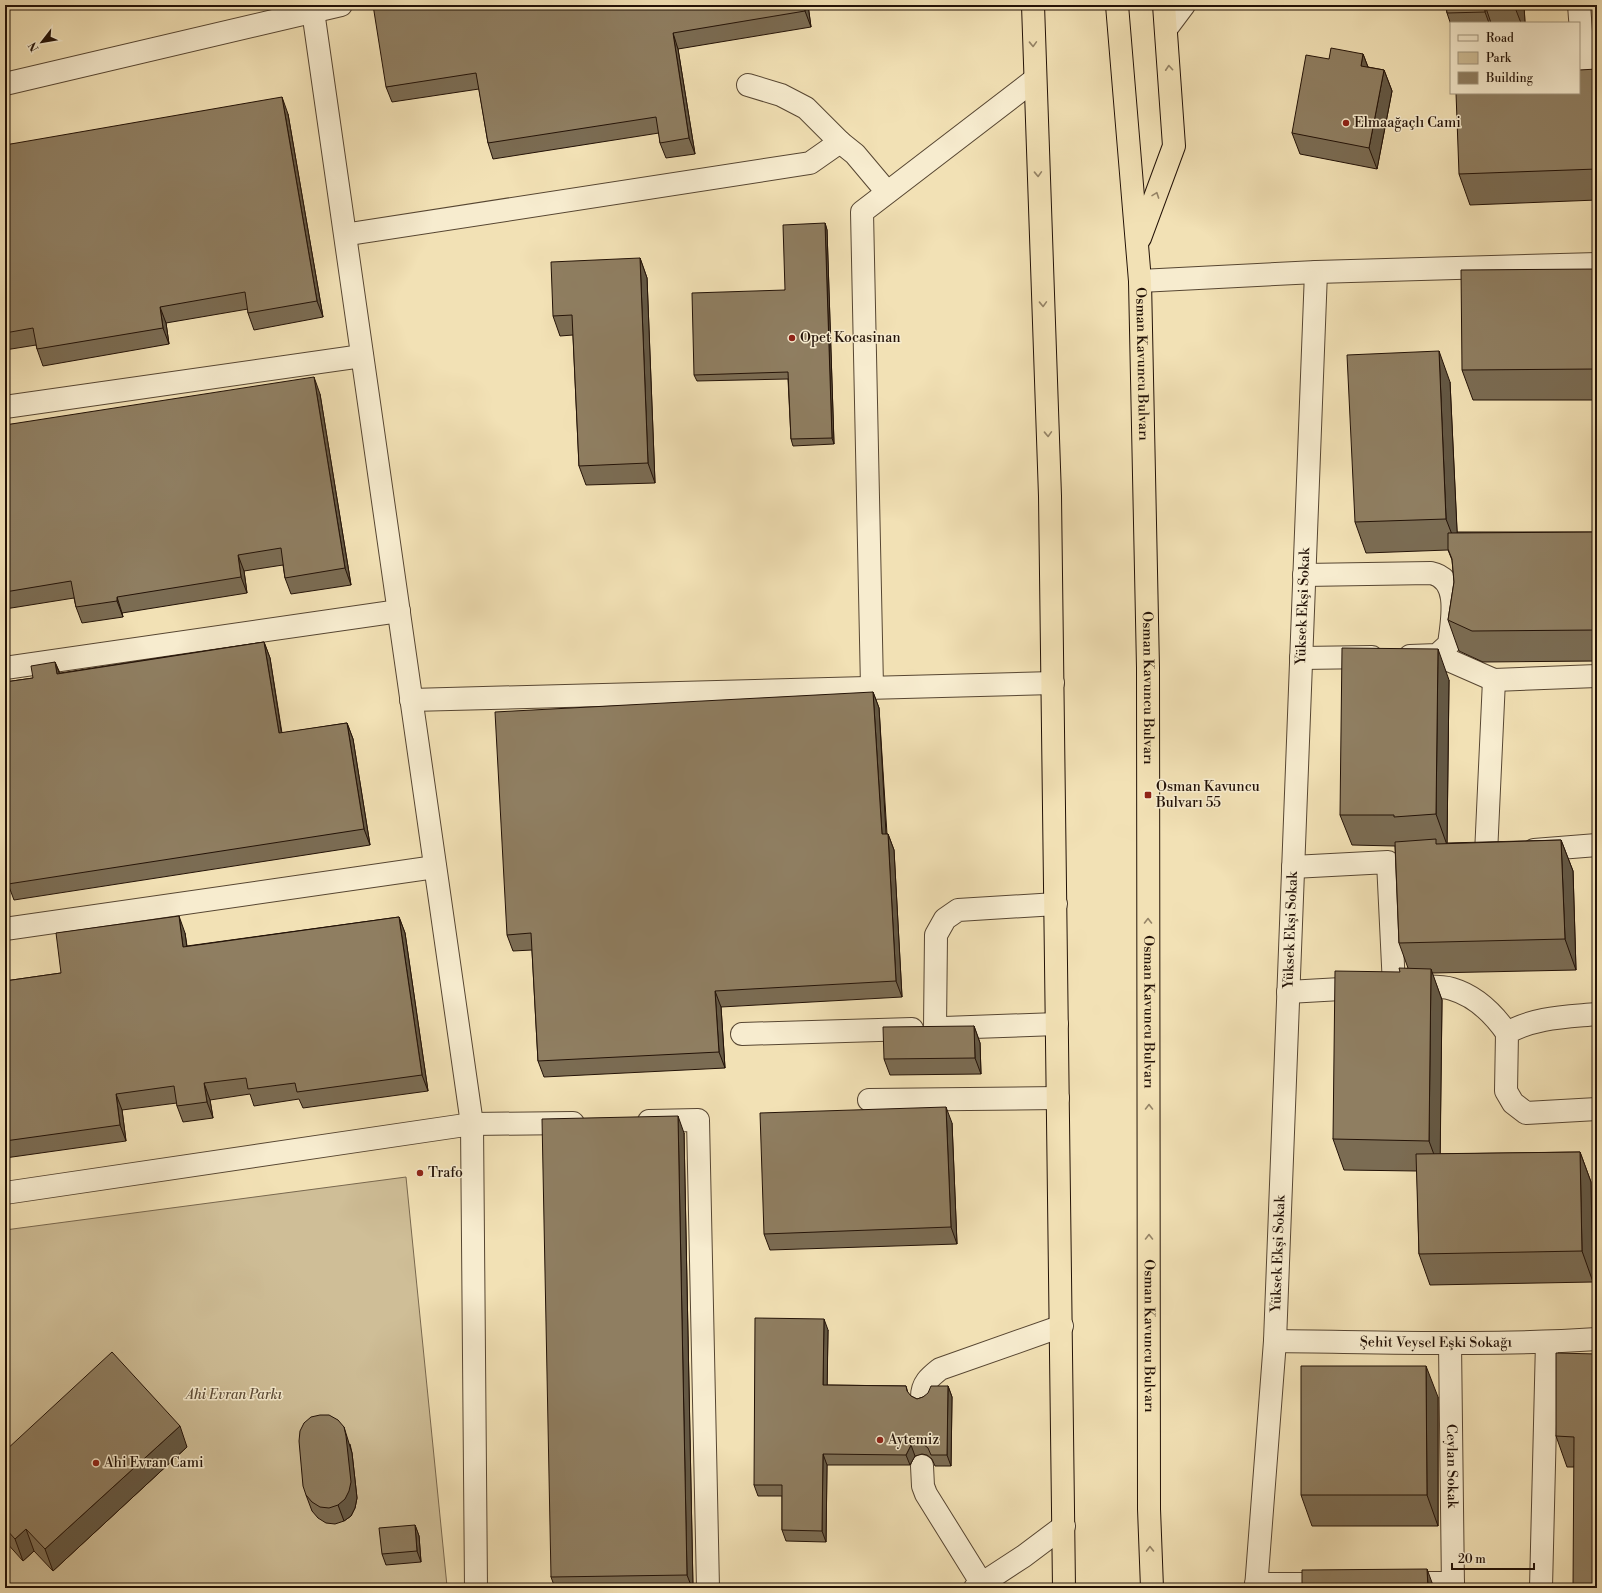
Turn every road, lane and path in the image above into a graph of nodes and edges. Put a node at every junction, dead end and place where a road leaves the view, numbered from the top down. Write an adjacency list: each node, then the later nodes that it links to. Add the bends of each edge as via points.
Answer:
1 (341, 5): 7 (street)
2 (1117, 5): 16 (highway, Osman Kavuncu Bulvarı)
3 (1164, 5): 8 (highway)
4 (1184, 5): 8 (street)
5 (1579, 5): 9 (street)
6 (1027, 10): 10 (highway, one-way to 10)
7 (313, 11): 11 (street); 20 (street)
8 (1166, 29): 16 (highway, one-way to 8, via 1174,146)
9 (1584, 71)
10 (1034, 80): 14 (street); 29 (highway, one-way to 29, via 1050,496)
11 (5, 84)
12 (748, 86): 13 (street, via 781,95 806,108)
13 (840, 142): 14 (street, via 855,154); 15 (street, via 810,163)
14 (887, 192): 30 (street, via 862,212)
15 (356, 233)
16 (1137, 244): 19 (highway, Osman Kavuncu Bulvarı)
17 (1597, 264): 18 (street)
18 (1316, 272): 19 (street); 22 (street, Yüksek Ekşi Sokak)
19 (1140, 281): 71 (highway, Osman Kavuncu Bulvarı, one-way to 19, via 1149,1494 1148,668)
20 (362, 356): 21 (street); 23 (street)
21 (5, 407)
22 (1304, 575): 24 (street, via 1431,573 1443,578 1450,589 1452,618 1449,644); 25 (street, Yüksek Ekşi Sokak)
23 (399, 611): 26 (street); 31 (street)
24 (1437, 655): 25 (street); 28 (street)
25 (1301, 658): 38 (street, Yüksek Ekşi Sokak)
26 (5, 668)
27 (1597, 676): 28 (street)
28 (1494, 680): 33 (street)
29 (1053, 682): 30 (street); 39 (highway)
30 (872, 687): 31 (street)
31 (412, 700): 37 (street)
32 (1597, 845): 33 (street)
33 (1486, 854): 34 (street)
34 (1463, 856)
35 (1410, 860): 36 (street)
36 (1388, 862): 38 (street); 41 (street)
37 (435, 867): 40 (street); 53 (street)
38 (1293, 867): 42 (street, Yüksek Ekşi Sokak)
39 (1056, 904): 44 (highway); 45 (street, via 958,910 945,918 936,935)
40 (5, 929)
41 (1394, 986): 42 (street); 46 (street, via 1451,988 1468,995 1488,1010)
42 (1288, 992): 57 (street, Yüksek Ekşi Sokak)
43 (1597, 1014): 46 (street, via 1533,1021)
44 (1057, 1024): 45 (street); 48 (highway)
45 (936, 1028): 47 (street)
46 (1507, 1033): 50 (street, via 1506,1091 1519,1108 1526,1113)
47 (742, 1034)
48 (1058, 1098): 49 (street); 55 (highway)
49 (869, 1100)
50 (1597, 1109)
51 (597, 1122): 53 (street)
52 (628, 1122): 69 (street, via 698,1120)
53 (472, 1124): 54 (street); 68 (street)
54 (5, 1193)
55 (1062, 1326): 60 (street, via 940,1369 922,1388); 62 (highway)
56 (1597, 1339): 58 (street, Şehit Veysel Eşki Sokağı)
57 (1275, 1341): 59 (street, Şehit Veysel Eşki Sokağı); 66 (street, Yüksek Ekşi Sokak)
58 (1547, 1342): 59 (street, Şehit Veysel Eşki Sokağı); 72 (street)
59 (1450, 1343): 65 (street, Ceylan Sokak)
60 (922, 1397)
61 (922, 1466): 67 (street, via 926,1494)
62 (1064, 1526): 67 (street); 70 (highway)
63 (1382, 1583): 65 (street)
64 (1350, 1584): 66 (street)
65 (1453, 1585)
66 (1256, 1586)
67 (980, 1587)
68 (476, 1588)
69 (708, 1588)
70 (1064, 1588)
71 (1152, 1588)
72 (1541, 1588)

